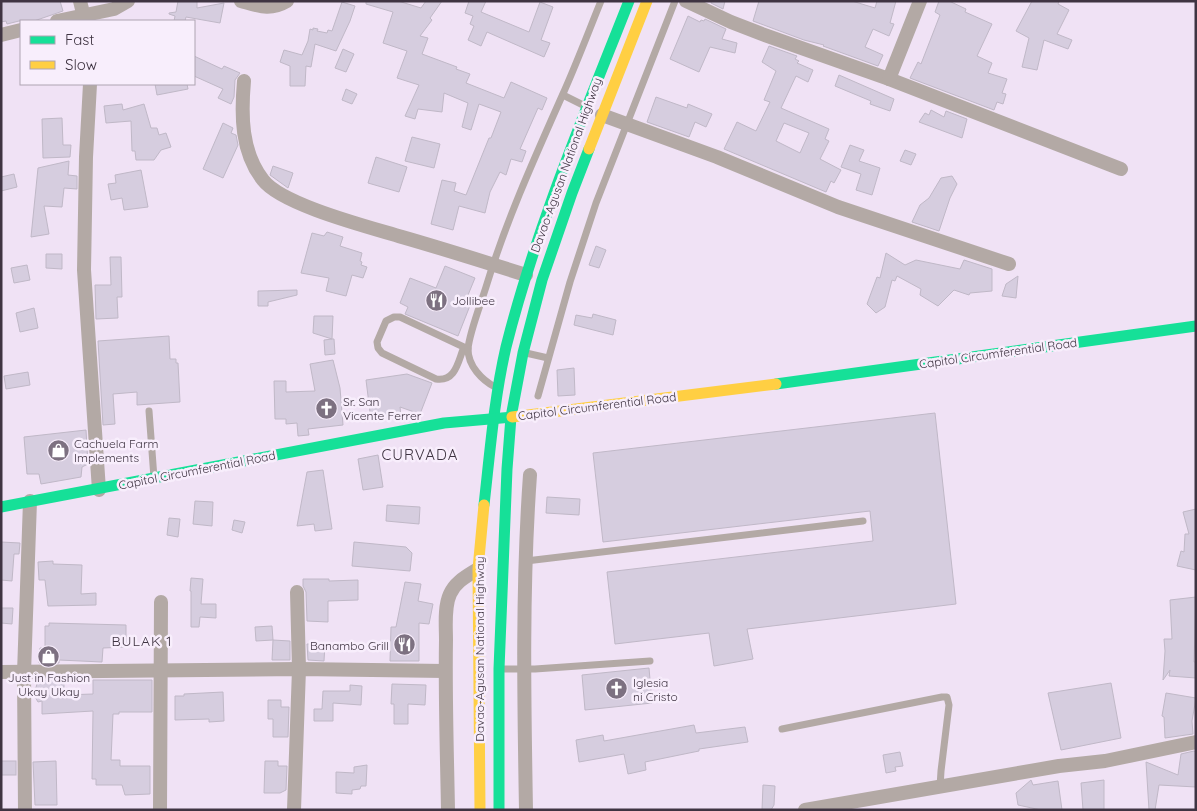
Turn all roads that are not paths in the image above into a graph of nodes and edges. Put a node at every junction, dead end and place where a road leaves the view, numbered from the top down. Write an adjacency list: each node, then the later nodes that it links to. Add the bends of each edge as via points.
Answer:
1 (128, 1): 10 (street, via 114,9)
2 (241, 1): 3 (street, via 265,8 278,7)
3 (287, 1)
4 (601, 1): 17 (lane)
5 (629, 1): 18 (main road, Davao-Agusan National Highway)
6 (647, 1): 19 (main road, Davao-Agusan National Highway)
7 (675, 1): 20 (lane)
8 (686, 1): 14 (street, via 762,34)
9 (920, 1): 14 (street)
10 (82, 12): 11 (street)
11 (60, 20)
12 (20, 30): 13 (street)
13 (1, 35)
14 (890, 79): 21 (street)
15 (244, 81): 22 (street, via 242,103 247,150 264,182 276,191 294,201 348,220)
16 (90, 85): 36 (street, via 84,270)
17 (562, 95): 18 (lane); 22 (lane, via 519,192)
18 (587, 107): 24 (main road, Davao-Agusan National Highway)
19 (602, 115): 20 (street); 27 (main road, Davao-Agusan National Highway, via 542,280)
20 (627, 123): 23 (street, via 838,207); 28 (lane, via 593,212)
21 (1121, 169)
22 (493, 264): 24 (street); 26 (lane)
23 (1009, 264)
24 (526, 275): 29 (main road, Davao-Agusan National Highway)
25 (1196, 326): 32 (main road, Capitol Circumferential Road, via 757,387)
26 (466, 348): 26 (lane, via 400,317 386,320 377,342 382,353 441,380 453,374); 29 (lane, via 474,368)
27 (523, 353): 28 (lane); 32 (main road, Davao-Agusan National Highway)
28 (548, 358): 30 (lane)
29 (499, 389): 33 (main road, Davao-Agusan National Highway)
30 (538, 396)
31 (149, 411): 35 (lane)
32 (511, 417): 33 (main road, Capitol Circumferential Road); 34 (main road, Davao-Agusan National Highway)
33 (493, 419): 35 (main road, Capitol Circumferential Road, via 422,427); 42 (main road, Davao-Agusan National Highway)
34 (519, 472): 39 (street); 39 (main road, Davao-Agusan National Highway)
35 (154, 479): 36 (main road, Capitol Circumferential Road)
36 (99, 490): 37 (main road, Capitol Circumferential Road)
37 (30, 502): 38 (main road, Capitol Circumferential Road); 52 (street)
38 (1, 507)
39 (516, 520): 41 (street); 47 (main road, Davao-Agusan National Highway)
40 (863, 521): 41 (lane)
41 (526, 561): 48 (street)
42 (478, 569): 47 (main road, Davao-Agusan National Highway); 50 (street, via 454,586 449,596)
43 (297, 592): 46 (street)
44 (161, 602): 49 (street)
45 (650, 661): 48 (lane)
46 (299, 669): 49 (street); 50 (street); 58 (street)
47 (488, 669): 48 (lane); 60 (main road, Davao-Agusan National Highway); 61 (main road, Davao-Agusan National Highway)
48 (523, 669): 62 (street)
49 (160, 671): 52 (street); 57 (street)
50 (445, 671): 59 (street)
51 (1, 672): 52 (street)
52 (24, 673): 56 (street)
53 (782, 729): 55 (lane, via 947,697 950,705)
54 (1196, 742): 55 (street, via 1105,761)
55 (940, 787): 63 (street)
56 (25, 810)
57 (160, 810)
58 (294, 810)
59 (448, 810)
60 (480, 810)
61 (499, 810)
62 (526, 810)
63 (805, 810)

